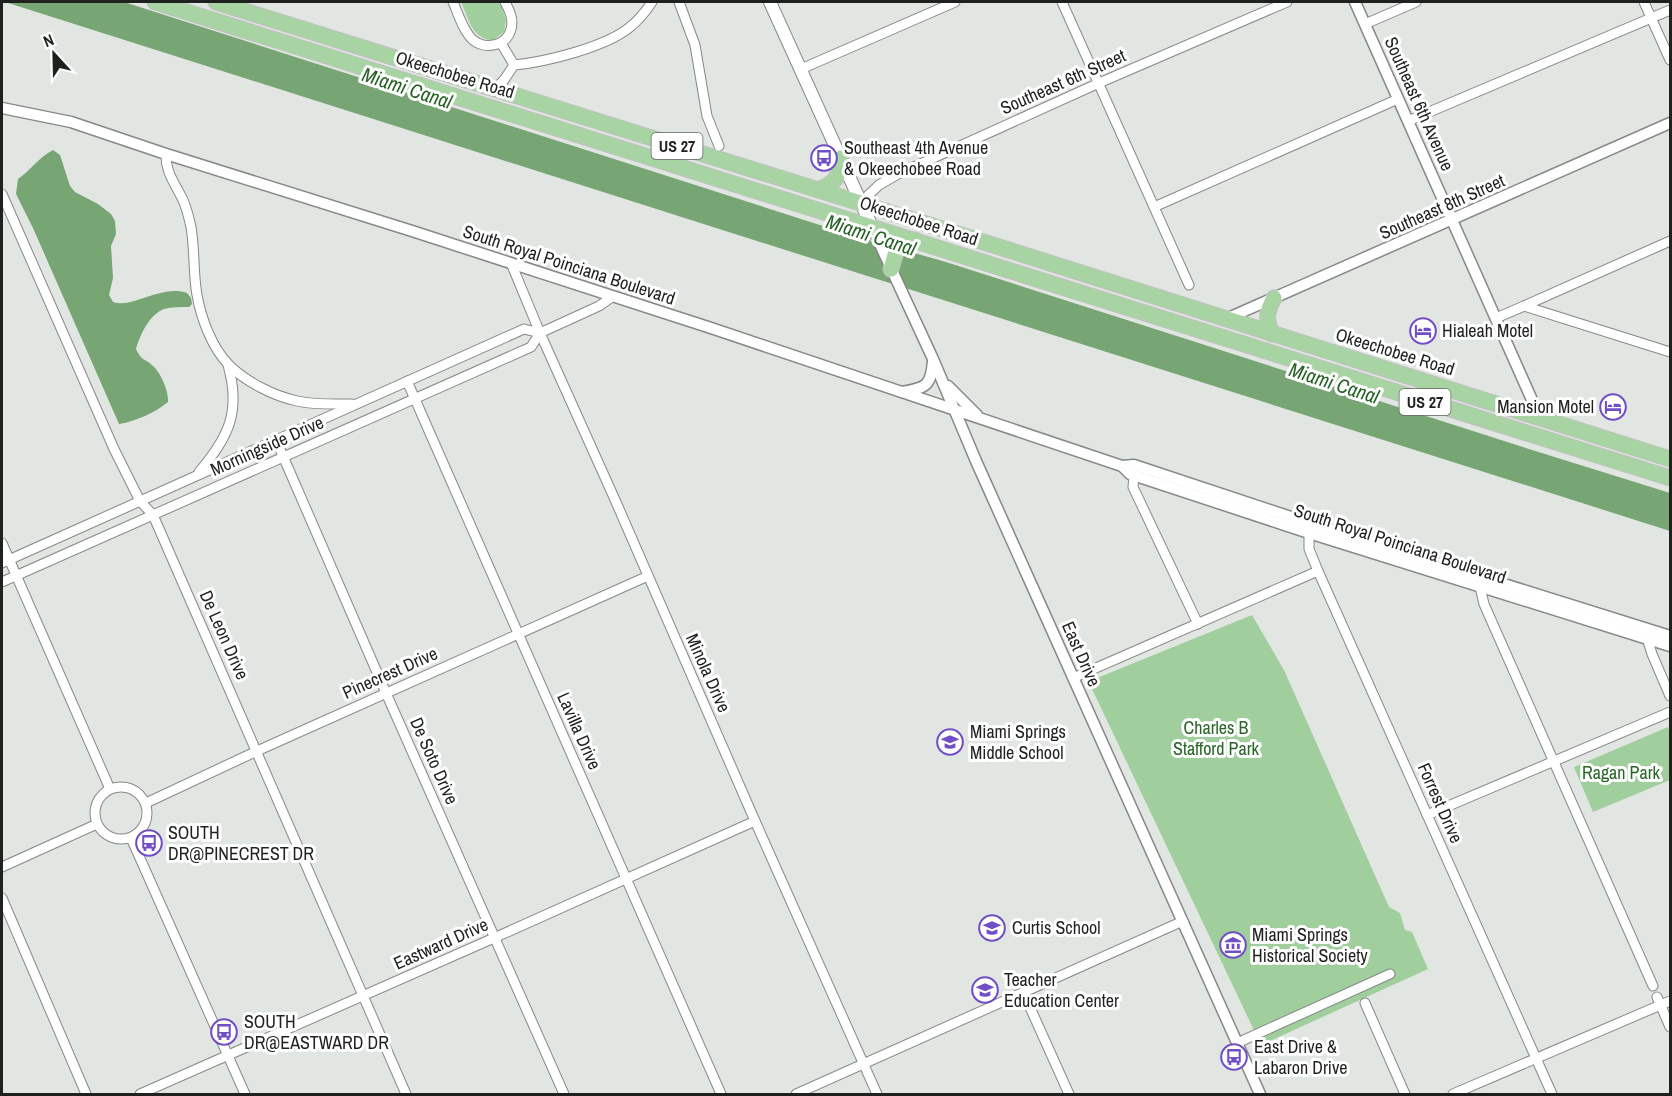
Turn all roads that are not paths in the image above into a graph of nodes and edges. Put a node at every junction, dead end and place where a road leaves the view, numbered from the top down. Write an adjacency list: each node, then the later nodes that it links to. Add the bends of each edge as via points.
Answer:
1 (155, 2): 23 (highway, Okeechobee Road / US 27)
2 (216, 2): 22 (highway, Okeechobee Road / US 27)
3 (453, 2): 17 (street, via 472,39 484,45)
4 (505, 2): 17 (street, via 512,25)
5 (652, 2): 19 (street, via 630,27 613,37 561,56)
6 (678, 2): 28 (street, via 693,38 707,116)
7 (770, 2): 20 (main road)
8 (955, 2): 20 (street)
9 (1062, 2): 21 (street)
10 (1287, 2): 21 (street, Southeast 6th Street)
11 (1355, 2): 16 (street, Southeast 6th Avenue)
12 (1416, 2): 16 (street)
13 (1644, 2): 15 (street)
14 (1671, 10): 15 (street)
15 (1652, 18): 18 (street); 26 (street)
16 (1365, 24): 24 (street, Southeast 6th Avenue)
17 (501, 43): 19 (street)
18 (1671, 60)
19 (514, 65): 22 (street)
20 (801, 69): 30 (main road)
21 (1099, 83): 33 (street, Southeast 6th Street, via 898,174); 34 (street)
22 (495, 89): 23 (highway); 31 (highway, Okeechobee Road / US 27)
23 (457, 96): 36 (highway, Okeechobee Road / US 27)
24 (1398, 99): 26 (street, Southeast 6th Avenue); 34 (street)
25 (2, 108): 29 (street, South Royal Poinciana Boulevard, via 71,122)
26 (1408, 121): 35 (street, Southeast 6th Avenue)
27 (1671, 123): 35 (street, Southeast 8th Street)
28 (719, 146)
29 (166, 154): 39 (street, South Royal Poinciana Boulevard); 52 (street, via 166,168 187,211 202,318)
30 (841, 158): 31 (highway, via 837,179); 33 (main road)
31 (819, 190): 33 (highway, Okeechobee Road / US 27)
32 (2, 194): 68 (street, De Leon Drive)
33 (860, 203): 36 (main road); 46 (highway, Okeechobee Road / US 27)
34 (1154, 207): 41 (street)
35 (1452, 220): 43 (street, Southeast 8th Street); 45 (street, Southeast 6th Avenue)
36 (875, 233): 37 (highway, Okeechobee Road / US 27); 40 (street, East Drive)
37 (915, 240): 40 (highway, via 900,245); 47 (highway, Okeechobee Road / US 27)
38 (1671, 241): 44 (street)
39 (511, 263): 42 (street, South Royal Poinciana Boulevard); 48 (street, Minola Drive)
40 (891, 269): 51 (street, East Drive)
41 (1189, 285)
42 (612, 297): 48 (street, Morningside Drive); 55 (street, South Royal Poinciana Boulevard)
43 (1274, 298): 46 (street, Southeast 8th Street); 49 (highway, via 1267,316)
44 (1524, 306): 45 (street); 50 (street)
45 (1496, 318): 59 (street, Southeast 6th Avenue)
46 (1226, 319): 47 (highway, via 1210,324); 49 (highway, Okeechobee Road / US 27)
47 (1181, 324): 67 (highway, Okeechobee Road / US 27)
48 (540, 333): 54 (street, Morningside Drive, via 524,329); 56 (street, Morningside Drive, via 531,346); 75 (street, Minola Drive)
49 (1272, 334): 59 (highway, Okeechobee Road / US 27)
50 (1671, 352)
51 (933, 358): 53 (street, East Drive); 55 (street, via 932,376 925,386)
52 (228, 365): 57 (street, via 278,396 298,402); 66 (street, via 233,386 231,419 225,437)
53 (942, 379): 58 (street, East Drive); 60 (street)
54 (407, 381): 56 (street, Lavilla Drive); 57 (street, Morningside Drive)
55 (902, 393): 58 (street, South Royal Poinciana Boulevard)
56 (414, 399): 62 (street, Morningside Drive); 79 (street, Lavilla Drive)
57 (356, 404): 61 (street, Morningside Drive)
58 (955, 410): 60 (street, South Royal Poinciana Boulevard); 83 (street, East Drive)
59 (1540, 418): 63 (highway, Okeechobee Road / US 27)
60 (982, 419): 64 (street, South Royal Poinciana Boulevard)
61 (276, 440): 62 (street, De Soto Drive); 66 (street, Morningside Drive)
62 (284, 457): 69 (street, Morningside Drive); 84 (street, De Soto Drive)
63 (1671, 459)
64 (1122, 466): 65 (street, South Royal Poinciana Boulevard); 70 (street, South Royal Poinciana Boulevard, via 1134,465)
65 (1134, 475): 70 (street, South Royal Poinciana Boulevard); 78 (street, via 1133,487)
66 (196, 476): 68 (street, Morningside Drive)
67 (1671, 478)
68 (140, 501): 69 (street, De Leon Drive); 72 (street, Morningside Drive)
69 (153, 515): 74 (street, Morningside Drive); 87 (street, De Leon Drive)
70 (1309, 528): 73 (street, Forrest Drive, via 1310,549); 77 (street, South Royal Poinciana Boulevard); 80 (street, South Royal Poinciana Boulevard)
71 (2, 543): 72 (street)
72 (5, 561): 74 (street)
73 (1318, 571): 78 (street); 91 (street, Forrest Drive)
74 (16, 576): 76 (street, Morningside Drive); 89 (street)
75 (648, 576): 79 (street, Pinecrest Drive); 92 (street, Minola Drive)
76 (2, 582)
77 (1480, 586): 81 (street, South Royal Poinciana Boulevard); 88 (street, via 1484,604)
78 (1198, 624): 83 (street)
79 (518, 633): 84 (street, Pinecrest Drive); 96 (street, Lavilla Drive)
80 (1671, 636)
81 (1647, 638): 82 (street, South Royal Poinciana Boulevard); 85 (street)
82 (1671, 646)
83 (1073, 678): 98 (street, East Drive)
84 (386, 693): 87 (street, Pinecrest Drive); 99 (street, De Soto Drive)
85 (1671, 696)
86 (1671, 712): 88 (street)
87 (257, 751): 90 (street, Pinecrest Drive); 103 (street, De Leon Drive)
88 (1554, 762): 91 (street); 101 (street)
89 (110, 789): 90 (street, via 135,790); 93 (street, via 103,793 95,808)
90 (146, 804): 94 (street, via 144,828)
91 (1427, 815): 110 (street, Forrest Drive)
92 (755, 821): 96 (street, Eastward Drive); 111 (street, Minola Drive)
93 (97, 824): 94 (street, via 107,836); 95 (street)
94 (131, 838): 109 (street)
95 (2, 867)
96 (626, 879): 99 (street, Eastward Drive); 117 (street, Lavilla Drive)
97 (2, 898): 112 (street)
98 (1183, 921): 102 (street); 108 (street, East Drive)
99 (494, 938): 103 (street, Eastward Drive); 116 (street, De Soto Drive)
100 (1390, 974): 108 (street)
101 (1653, 986)
102 (1024, 994): 111 (street); 120 (street)
103 (363, 996): 109 (street, Eastward Drive); 115 (street, De Leon Drive)
104 (1659, 1001): 105 (street); 107 (street); 110 (street)
105 (1671, 1001)
106 (1365, 1004): 122 (street)
107 (1671, 1027)
108 (1237, 1043): 121 (street, East Drive)
109 (228, 1056): 113 (street, Eastward Drive); 114 (street)
110 (1536, 1058): 123 (street); 124 (street, Forrest Drive)
111 (864, 1065): 118 (street); 119 (street, Minola Drive)
112 (87, 1095)
113 (140, 1095)
114 (245, 1095)
115 (406, 1095)
116 (564, 1095)
117 (721, 1095)
118 (796, 1095)
119 (877, 1095)
120 (1068, 1095)
121 (1260, 1095)
122 (1405, 1095)
123 (1453, 1095)
124 (1552, 1095)

